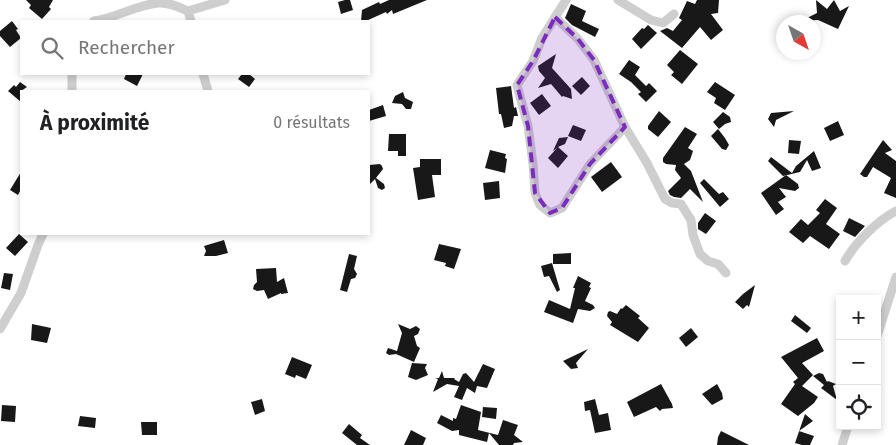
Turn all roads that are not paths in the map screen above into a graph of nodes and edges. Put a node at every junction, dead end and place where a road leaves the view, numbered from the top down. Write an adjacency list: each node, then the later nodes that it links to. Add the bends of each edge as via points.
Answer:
1 (225, 0): 5 (street)
2 (566, 0): 7 (street)
3 (618, 0): 6 (street, via 651,20 663,23)
4 (176, 3): 5 (street); 8 (street, via 159,3)
5 (188, 11): 9 (street)
6 (674, 14)
7 (555, 17): 14 (street, via 594,60); 14 (street, via 517,85 528,126 535,193 540,205 550,213 562,208 590,164)
8 (104, 20)
9 (191, 20)
10 (72, 75): 12 (street)
11 (203, 75): 13 (street)
12 (72, 90)
13 (208, 90)
14 (625, 127): 18 (street, via 665,199 681,204 691,220 700,254 718,264)
15 (896, 211): 17 (street, via 852,248)
16 (43, 235): 21 (street, via 21,293)
17 (845, 261)
18 (726, 273)
19 (896, 277): 20 (street)
20 (881, 324)
21 (0, 329)
22 (847, 430): 23 (street)
23 (842, 445)

